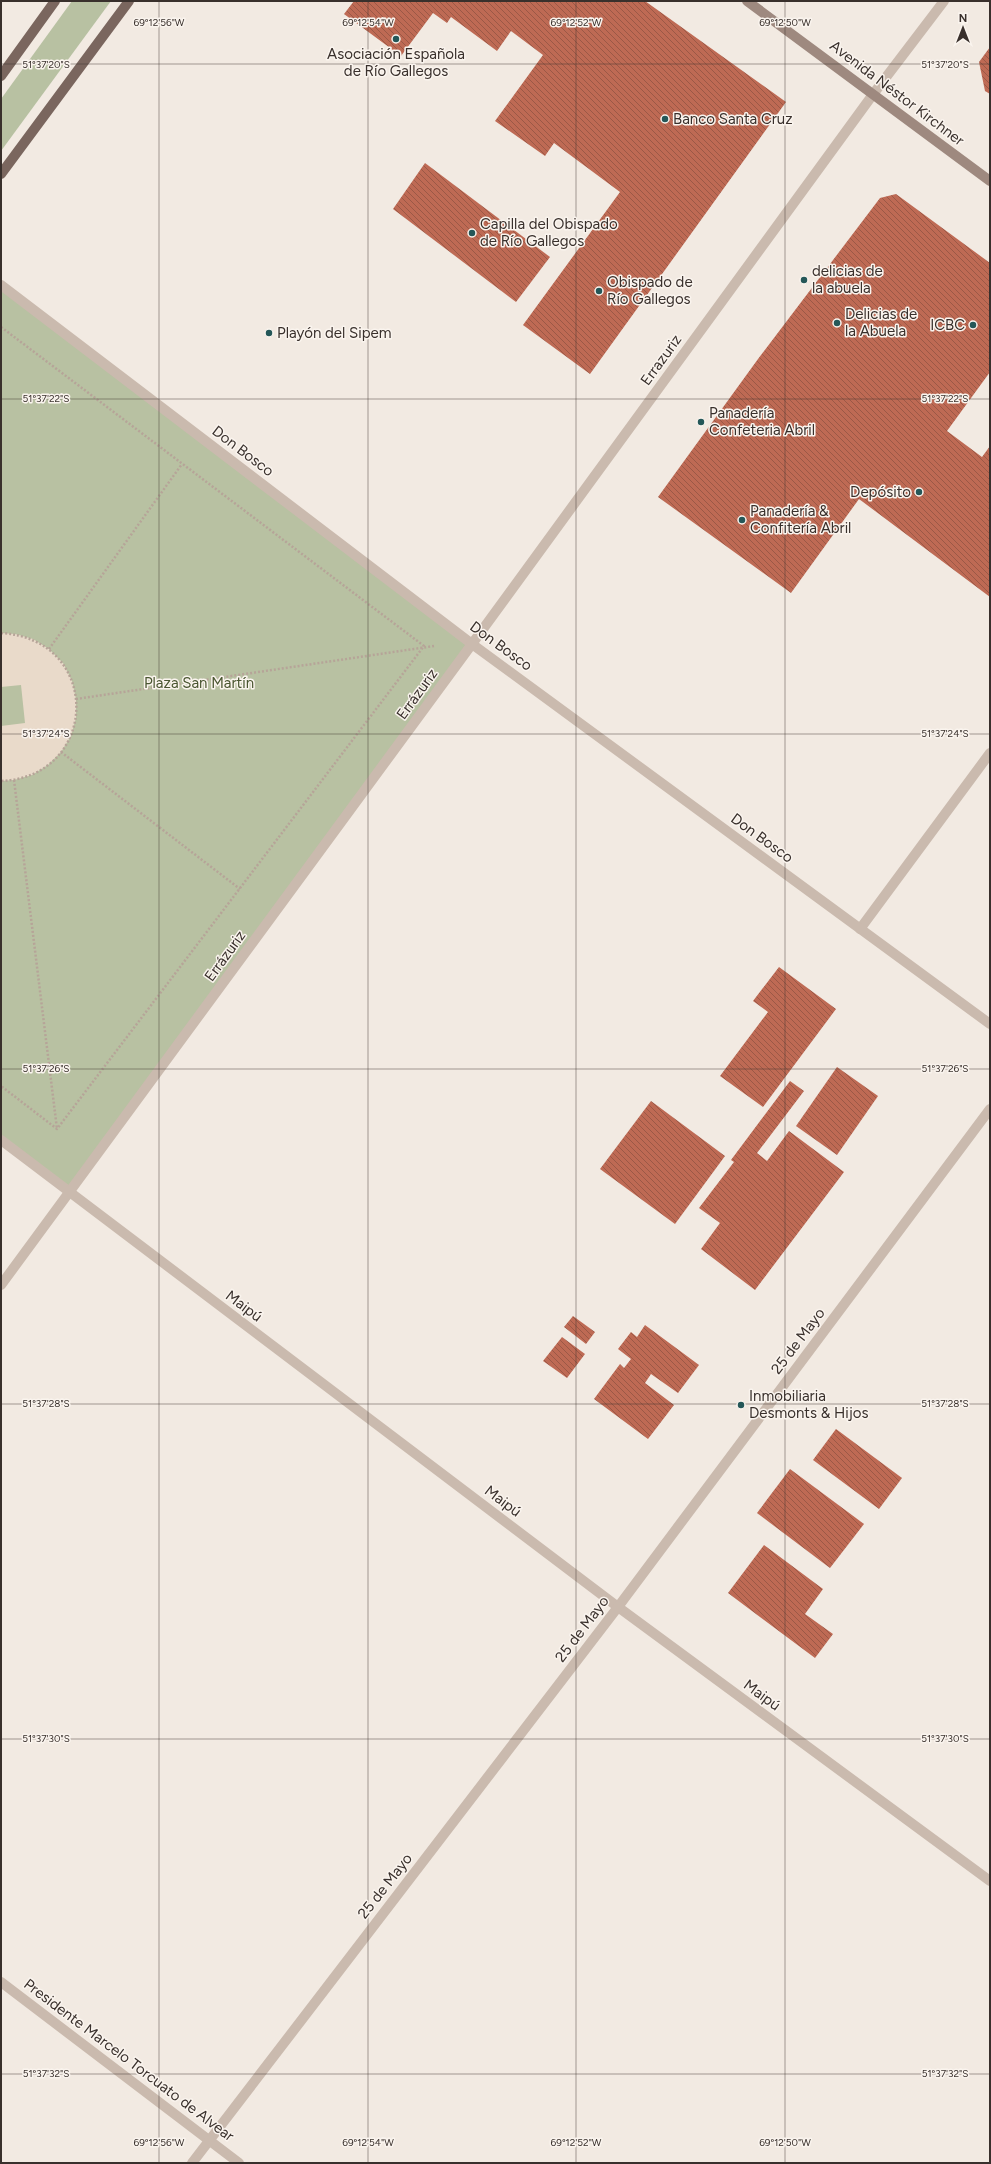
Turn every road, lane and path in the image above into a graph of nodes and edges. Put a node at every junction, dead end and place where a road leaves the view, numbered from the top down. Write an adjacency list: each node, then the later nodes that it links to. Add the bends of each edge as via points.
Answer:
1 (55, 1): 5 (main road)
2 (129, 1): 7 (main road)
3 (747, 1): 6 (main road, Avenida Néstor Kirchner)
4 (944, 1): 6 (street, Errazuriz)
5 (1, 76)
6 (874, 93): 8 (main road, Avenida Néstor Kirchner); 13 (street, Errazuriz)
7 (1, 174)
8 (990, 181)
9 (1, 285): 13 (street, Don Bosco)
10 (1, 327): 11 (path)
11 (182, 464): 14 (path); 15 (path)
12 (1, 633): 15 (path, via 33,639)
13 (472, 644): 14 (path); 22 (street, Don Bosco); 28 (street, Errázuriz)
14 (424, 646): 16 (path); 21 (path)
15 (49, 649): 16 (path, via 63,663 72,681)
16 (76, 699): 17 (path, via 76,718 71,736)
17 (61, 752): 19 (path, via 48,765 32,775); 21 (path)
18 (990, 753): 22 (street)
19 (14, 780): 20 (path); 26 (path)
20 (1, 781)
21 (240, 889): 26 (path)
22 (860, 928): 23 (street, Don Bosco)
23 (990, 1024)
24 (1, 1086): 26 (path)
25 (990, 1109): 30 (street, 25 de Mayo)
26 (57, 1129)
27 (1, 1140): 28 (street, Maipú)
28 (70, 1193): 29 (street, Errázuriz); 30 (street, Maipú)
29 (1, 1285)
30 (618, 1607): 31 (street, Maipú); 33 (street, 25 de Mayo)
31 (990, 1881)
32 (1, 1982): 33 (street, Presidente Marcelo Torcuato de Alvear)
33 (209, 2140): 34 (street, 25 de Mayo); 35 (street, Presidente Marcelo Torcuato de Alvear)
34 (192, 2163)
35 (239, 2163)

